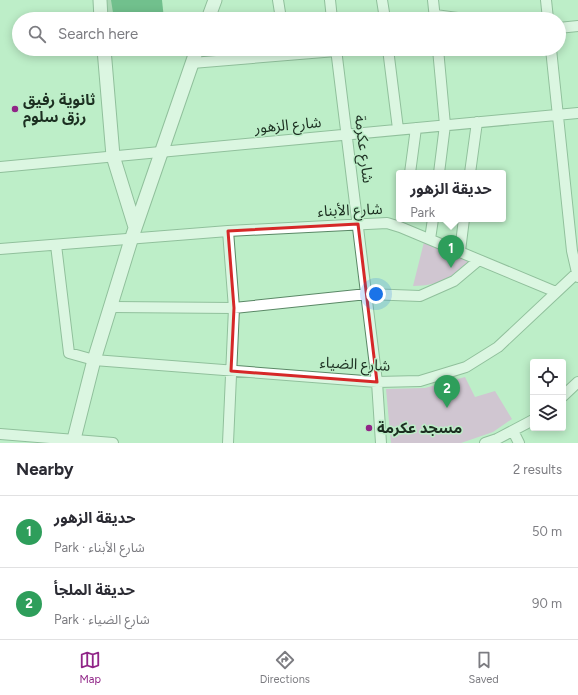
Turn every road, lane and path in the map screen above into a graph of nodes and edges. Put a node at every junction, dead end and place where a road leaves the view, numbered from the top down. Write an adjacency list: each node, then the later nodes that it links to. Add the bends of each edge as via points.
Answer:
1 (100, 0): 8 (main road)
2 (215, 0): 9 (main road)
3 (278, 0): 10 (street)
4 (330, 0): 11 (street)
5 (382, 0): 12 (street)
6 (433, 0): 13 (street)
7 (546, 0): 14 (street)
8 (101, 12)
9 (211, 12)
10 (280, 12)
11 (331, 12)
12 (384, 12)
13 (434, 12)
14 (547, 12)
15 (578, 26): 16 (street)
16 (566, 27)
17 (105, 56): 33 (main road)
18 (194, 56): 24 (main road)
19 (251, 56): 24 (street)
20 (337, 56): 31 (street, شارع عكرمة)
21 (389, 56): 30 (street)
22 (439, 56): 28 (street)
23 (552, 56): 26 (street)
24 (192, 63): 32 (main road)
25 (578, 113): 26 (street, شارع الزهور)
26 (558, 114): 27 (street, شارع الزهور); 50 (street, via 572,251)
27 (477, 122): 28 (street, شارع الزهور); 37 (street)
28 (445, 125): 29 (street, شارع الزهور); 36 (street)
29 (416, 128): 30 (street, شارع الزهور); 35 (street)
30 (398, 130): 31 (street, شارع الزهور)
31 (347, 134): 32 (street, شارع الزهور); 40 (street, شارع عكرمة)
32 (161, 152): 33 (street, شارع الزهور); 42 (main road)
33 (113, 156): 34 (street, شارع الزهور); 42 (main road)
34 (0, 167)
35 (410, 170)
36 (439, 170)
37 (470, 170)
38 (432, 222): 44 (street)
39 (464, 222): 48 (street)
40 (358, 224): 41 (street, شارع الأبناء); 43 (street, شارع الأبناء); 52 (street, شارع عكرمة)
41 (404, 224): 44 (street, شارع الأبناء)
42 (135, 227): 45 (main road)
43 (228, 231): 45 (street, شارع الأبناء); 54 (street)
44 (430, 239): 48 (street, شارع الأبناء)
45 (131, 240): 46 (street, شارع الأبناء); 53 (main road)
46 (56, 245): 47 (street, شارع الأبناء); 55 (street, شارع الضياء, via 69,353)
47 (0, 249)
48 (460, 251): 49 (street, شارع الأبناء)
49 (479, 260): 51 (street, شارع الأبناء); 52 (street, via 454,281 420,296)
50 (578, 275): 51 (street, شارع الضياء)
51 (556, 292): 57 (street, شارع الضياء, via 498,347 466,367 420,381)
52 (367, 294): 54 (street); 57 (street, شارع عكرمة)
53 (112, 307): 54 (street); 55 (main road)
54 (234, 308): 56 (street)
55 (94, 360): 56 (street, شارع الضياء); 63 (main road)
56 (231, 372): 57 (street, شارع الضياء); 65 (street)
57 (378, 382): 66 (street, شارع عكرمة)
58 (578, 382): 59 (street)
59 (564, 395)
60 (530, 422): 61 (street)
61 (513, 431): 67 (street); 68 (street)
62 (0, 434): 63 (street)
63 (74, 441): 64 (street)
64 (112, 443)
65 (228, 443)
66 (382, 443)
67 (485, 443)
68 (519, 443)

